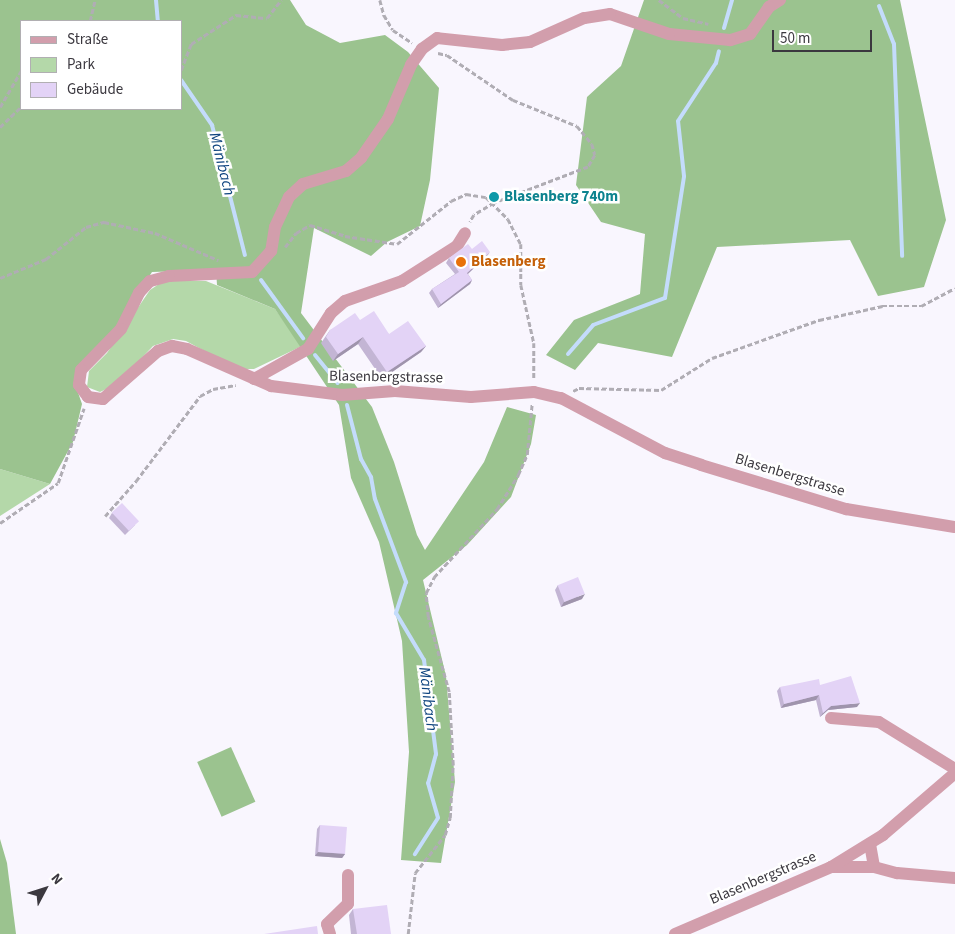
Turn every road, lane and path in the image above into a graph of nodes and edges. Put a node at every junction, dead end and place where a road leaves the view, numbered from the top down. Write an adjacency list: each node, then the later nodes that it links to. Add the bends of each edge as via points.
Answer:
1 (95, 0): 6 (path)
2 (280, 0): 9 (path, via 267,18 236,15 191,44)
3 (380, 0): 8 (path, via 393,30)
4 (659, 0): 7 (path, via 683,18 713,27)
5 (780, 0): 7 (street, via 769,7 750,34)
6 (90, 20)
7 (722, 39): 8 (street, via 669,34 610,14 584,18 530,42 502,45 437,38)
8 (422, 49): 14 (path, via 447,55 513,100 576,126 592,144 595,155 588,167); 22 (street, via 411,65 388,119 361,158 346,171 303,184 289,197 275,227 270,251 252,272 169,276 150,281 139,293 121,329 82,370 79,384)
9 (182, 67)
10 (20, 73): 11 (path)
11 (0, 107)
12 (20, 108): 13 (path)
13 (0, 127)
14 (494, 203): 15 (path, via 474,215); 16 (path, via 486,196 466,194 451,201 397,244 345,236 310,224 296,232); 21 (path, via 508,219 520,244 521,285 534,343)
15 (464, 233): 20 (street, via 457,246 402,281 345,301 331,313 308,349)
16 (284, 248)
17 (226, 262): 18 (path, via 155,233 104,222 86,227 46,259)
18 (0, 278)
19 (955, 288): 23 (path, via 921,306 882,306 819,320 712,358 661,390 579,388)
20 (249, 383): 21 (street, Blasenbergstrasse, via 342,395 395,391 471,397); 22 (street, Blasenbergstrasse, via 187,348 172,346 158,351 103,399); 24 (path, via 213,389 200,396 136,481)
21 (534, 392): 23 (street, Blasenbergstrasse); 36 (path, via 527,455 518,475 497,509 434,577 426,593 428,617 445,668 453,765 450,818 444,835 414,873)
22 (88, 397): 25 (path, via 58,483)
23 (561, 398): 26 (street, Blasenbergstrasse, via 665,453 701,465 846,509)
24 (105, 516)
25 (0, 524)
26 (955, 527)
27 (831, 718): 28 (street, via 879,722)
28 (955, 769)
29 (955, 773): 30 (street, Blasenbergstrasse)
30 (870, 844): 31 (street, Blasenbergstrasse); 32 (street)
31 (831, 867): 32 (street); 37 (street, Blasenbergstrasse)
32 (874, 867): 34 (street, via 897,873)
33 (348, 875): 35 (street, via 348,904 327,924)
34 (955, 878)
35 (330, 934)
36 (408, 934)
37 (675, 934)

